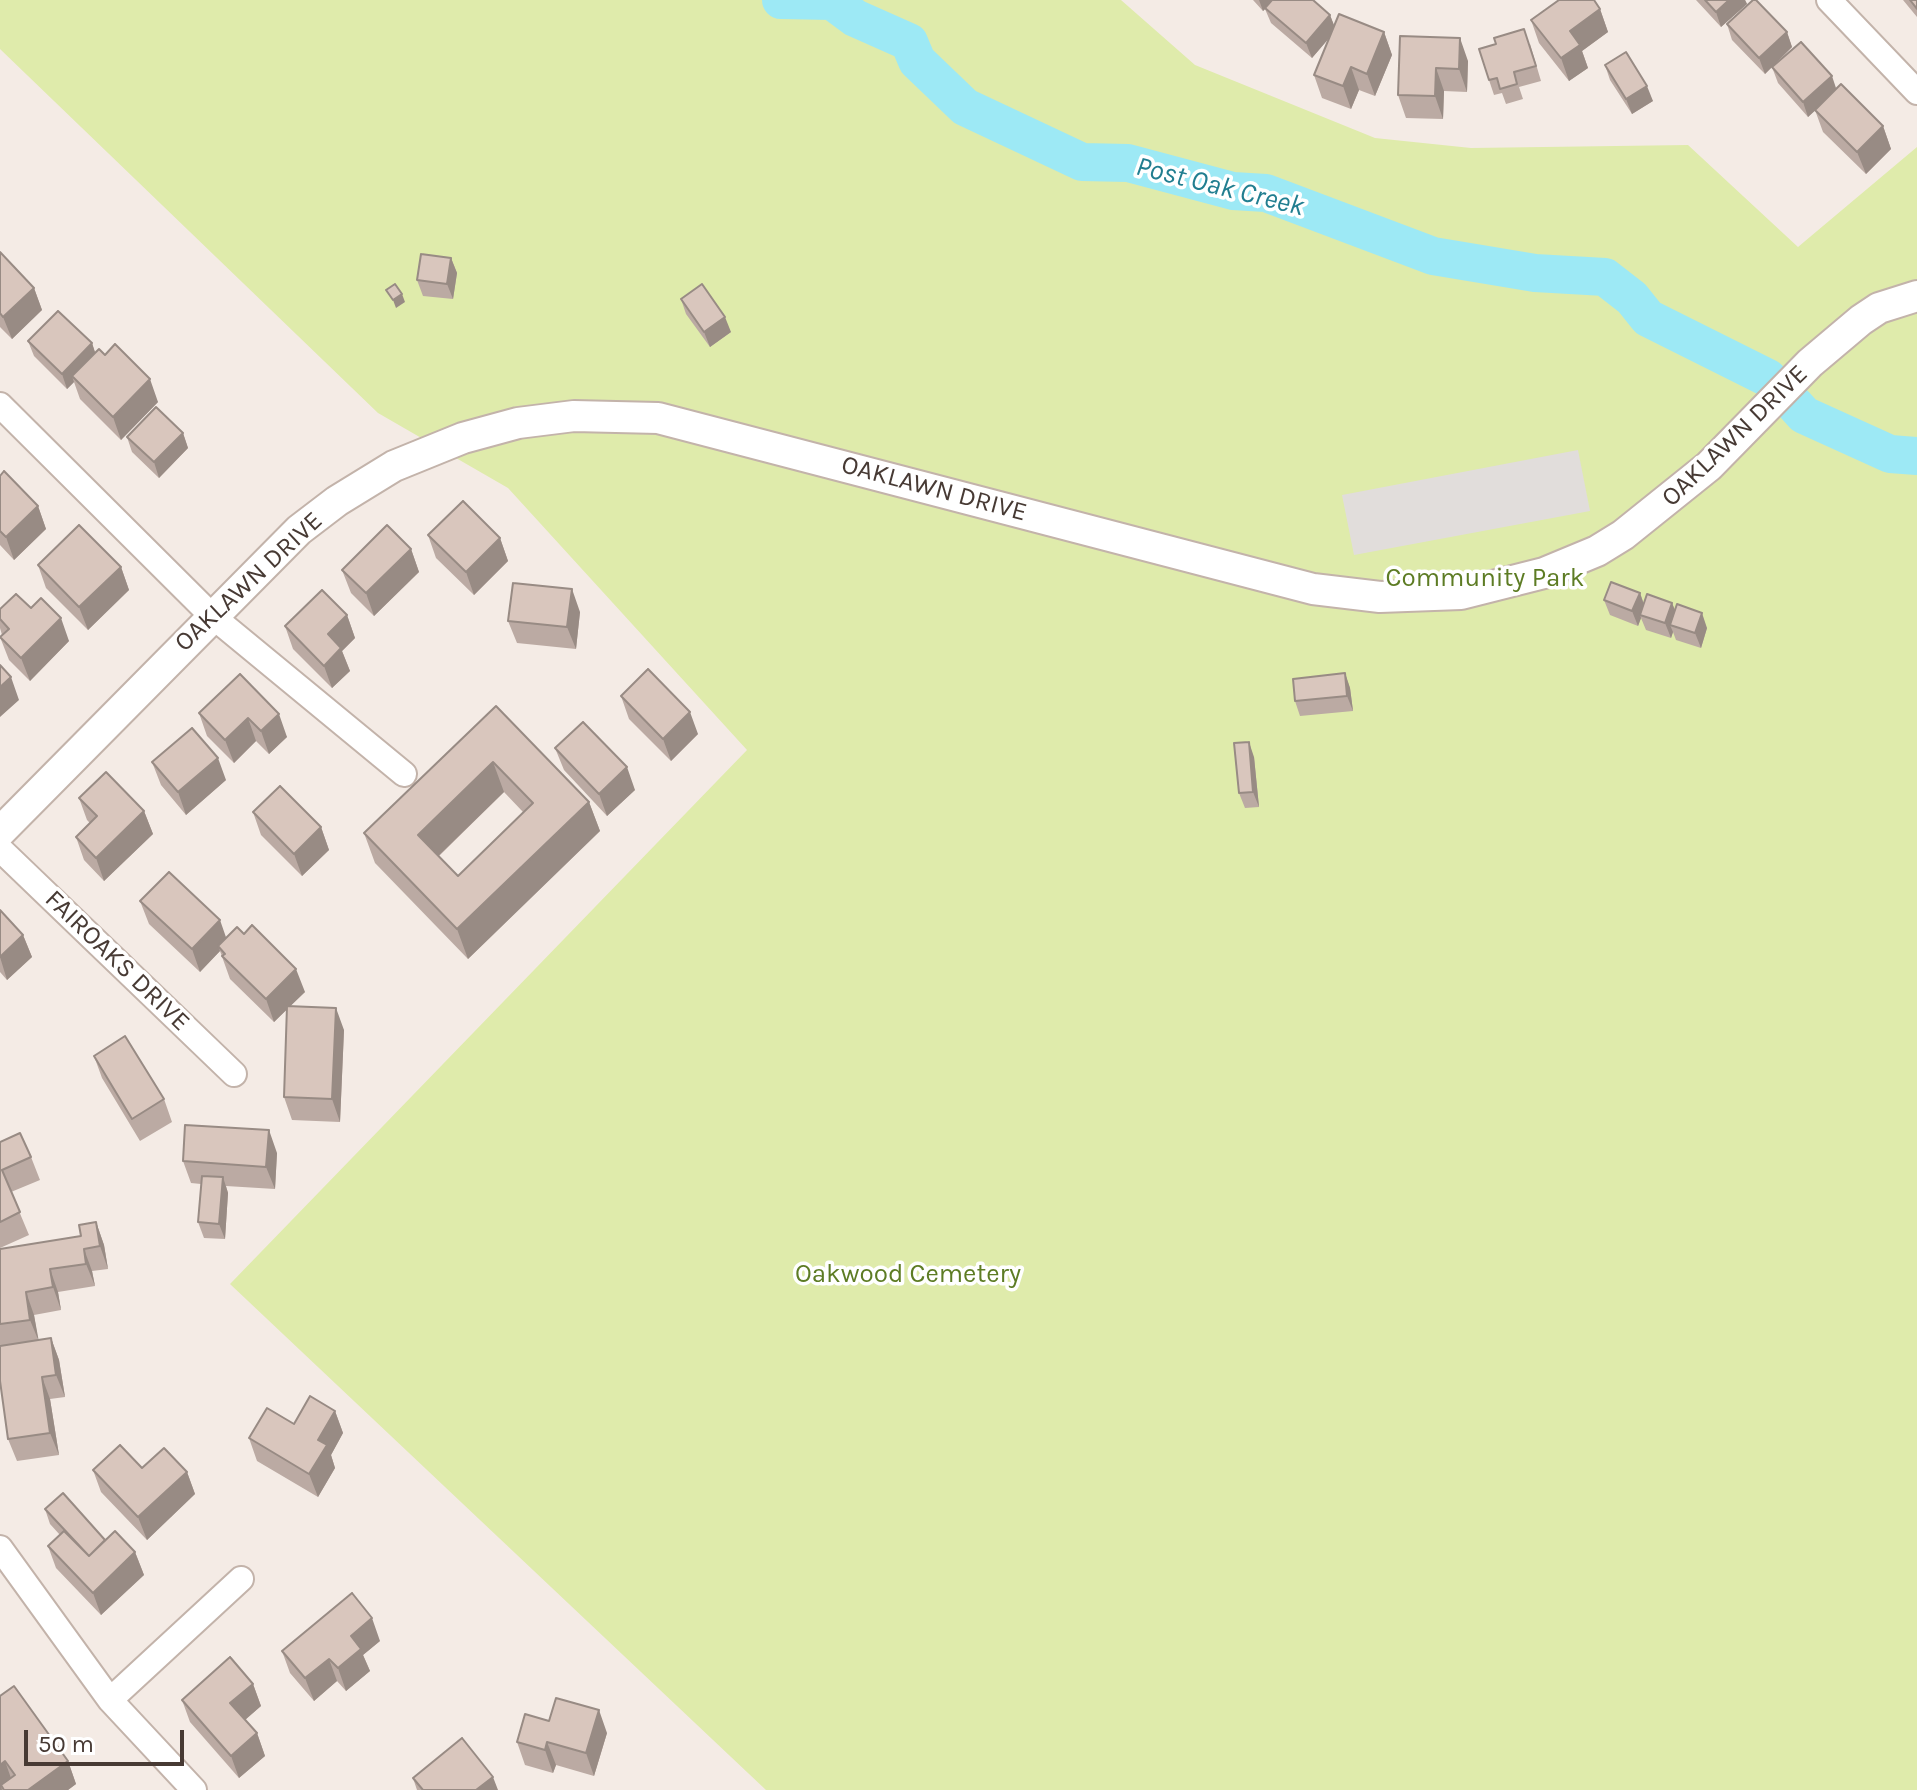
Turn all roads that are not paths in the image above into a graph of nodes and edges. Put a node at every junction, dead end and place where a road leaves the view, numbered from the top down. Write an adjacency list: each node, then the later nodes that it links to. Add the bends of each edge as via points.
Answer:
1 (1829, 0): 2 (street)
2 (1917, 92)
3 (1917, 296): 5 (street, OAKLAWN DRIVE, via 1879,308 1844,333 1709,466 1623,535 1544,573 1485,590 1380,597 1313,589 683,422 615,415 518,423 394,466 299,530)
4 (0, 405): 5 (street)
5 (211, 615): 6 (street); 7 (street, OAKLAWN DRIVE)
6 (404, 774)
7 (0, 832)
8 (0, 849): 9 (street, FAIROAKS DRIVE)
9 (234, 1074)
10 (0, 1548): 12 (street)
11 (241, 1579): 12 (street)
12 (110, 1700): 13 (street)
13 (194, 1790)

